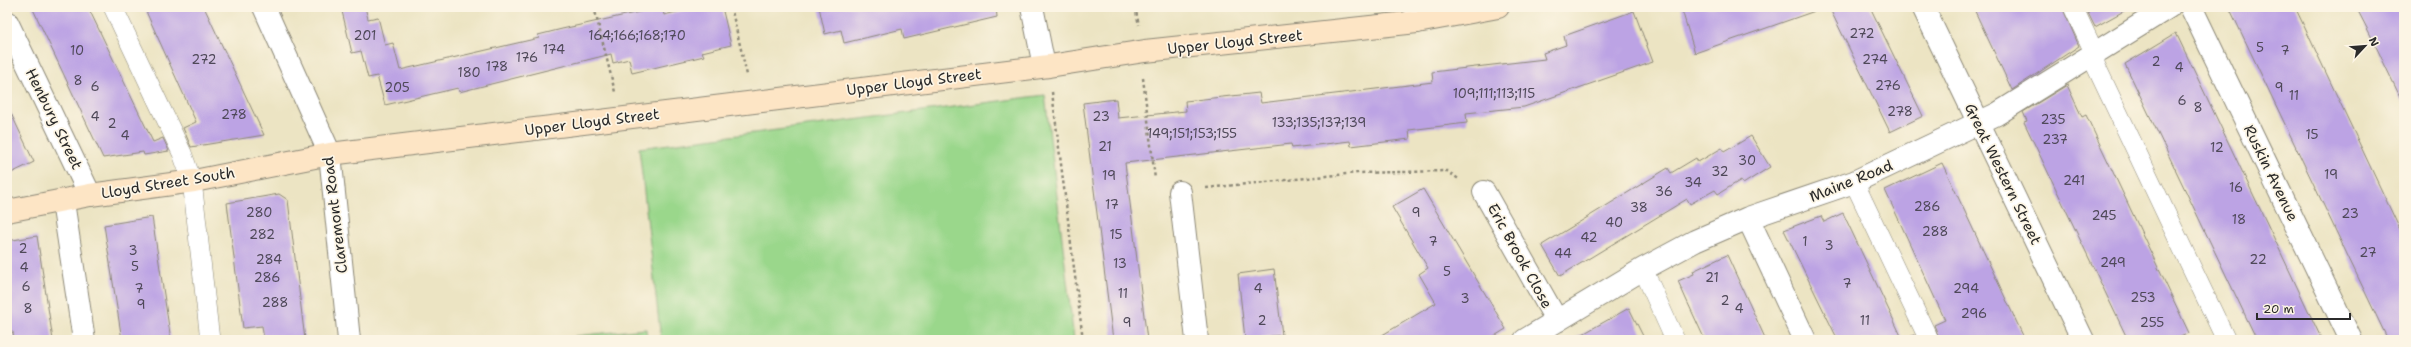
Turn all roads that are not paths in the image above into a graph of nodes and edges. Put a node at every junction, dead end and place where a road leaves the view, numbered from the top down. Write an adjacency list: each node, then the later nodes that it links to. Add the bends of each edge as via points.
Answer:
1 (114, 7): 15 (lane, via 182,153)
2 (264, 7): 14 (street, Claremont Road)
3 (1032, 7): 12 (street)
4 (1498, 7): 9 (street, Upper Lloyd Street)
5 (1923, 7): 13 (street, Great Western Street)
6 (2073, 7): 11 (lane)
7 (2169, 7): 11 (street, Maine Road)
8 (2191, 7): 35 (street, Ruskin Avenue)
9 (1416, 15): 12 (street, Upper Lloyd Street)
10 (7, 22): 19 (street, Henbury Street)
11 (2095, 54): 13 (street, Maine Road); 34 (lane, via 2095,64)
12 (1046, 66): 14 (street, Upper Lloyd Street)
13 (1979, 123): 16 (street, Maine Road); 33 (street, Great Western Street)
14 (330, 154): 15 (street, Lloyd Street South); 27 (street, Claremont Road)
15 (192, 181): 19 (street, Lloyd Street South); 26 (lane)
16 (1854, 182): 22 (street, Maine Road); 32 (lane)
17 (1180, 192): 28 (street)
18 (1484, 192): 24 (street, Eric Brook Close)
19 (90, 195): 20 (street, Lloyd Street South)
20 (63, 202): 21 (street, Lloyd Street South); 25 (street)
21 (7, 211)
22 (1748, 218): 23 (street, Maine Road, via 1695,241); 31 (street)
23 (1643, 269): 24 (street, Maine Road); 30 (lane)
24 (1551, 329): 29 (street, Maine Road)
25 (84, 340)
26 (210, 340)
27 (349, 340)
28 (1197, 340)
29 (1525, 340)
30 (1675, 340)
31 (1805, 340)
32 (1929, 340)
33 (2083, 340)
34 (2226, 340)
35 (2351, 340)

